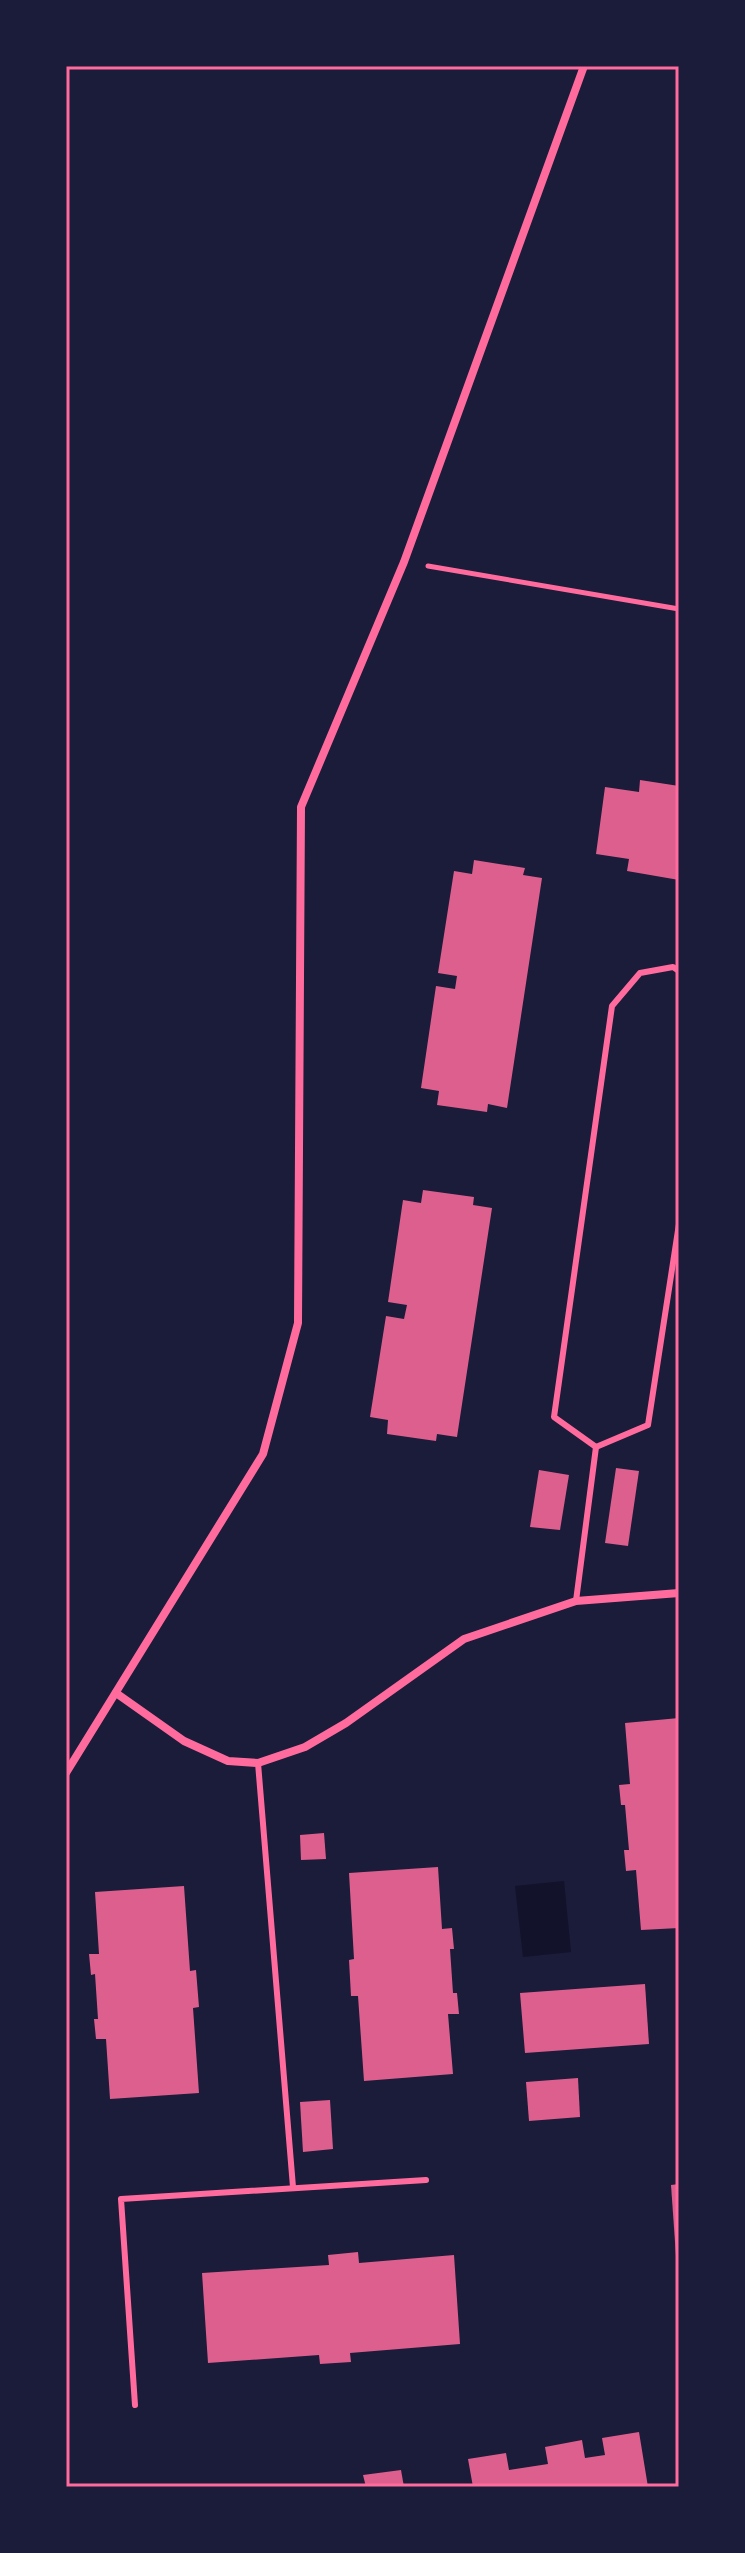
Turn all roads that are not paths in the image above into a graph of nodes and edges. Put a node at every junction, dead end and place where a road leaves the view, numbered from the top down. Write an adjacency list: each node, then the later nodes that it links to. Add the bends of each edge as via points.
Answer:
1 (584, 66): 7 (street, via 404,562 301,807 298,1323 263,1454)
2 (679, 971): 4 (lane, via 673,967 640,973 612,1006 554,1417)
3 (679, 1224): 4 (lane, via 648,1425)
4 (596, 1447): 6 (lane)
5 (679, 1593): 6 (street)
6 (576, 1601): 8 (street, via 464,1639 346,1723 305,1747)
7 (116, 1693): 8 (street, via 184,1741 228,1761); 9 (street)
8 (258, 1763): 11 (lane)
9 (66, 1773)
10 (426, 2180): 11 (lane)
11 (293, 2187): 12 (lane, via 121,2199)
12 (135, 2405)

